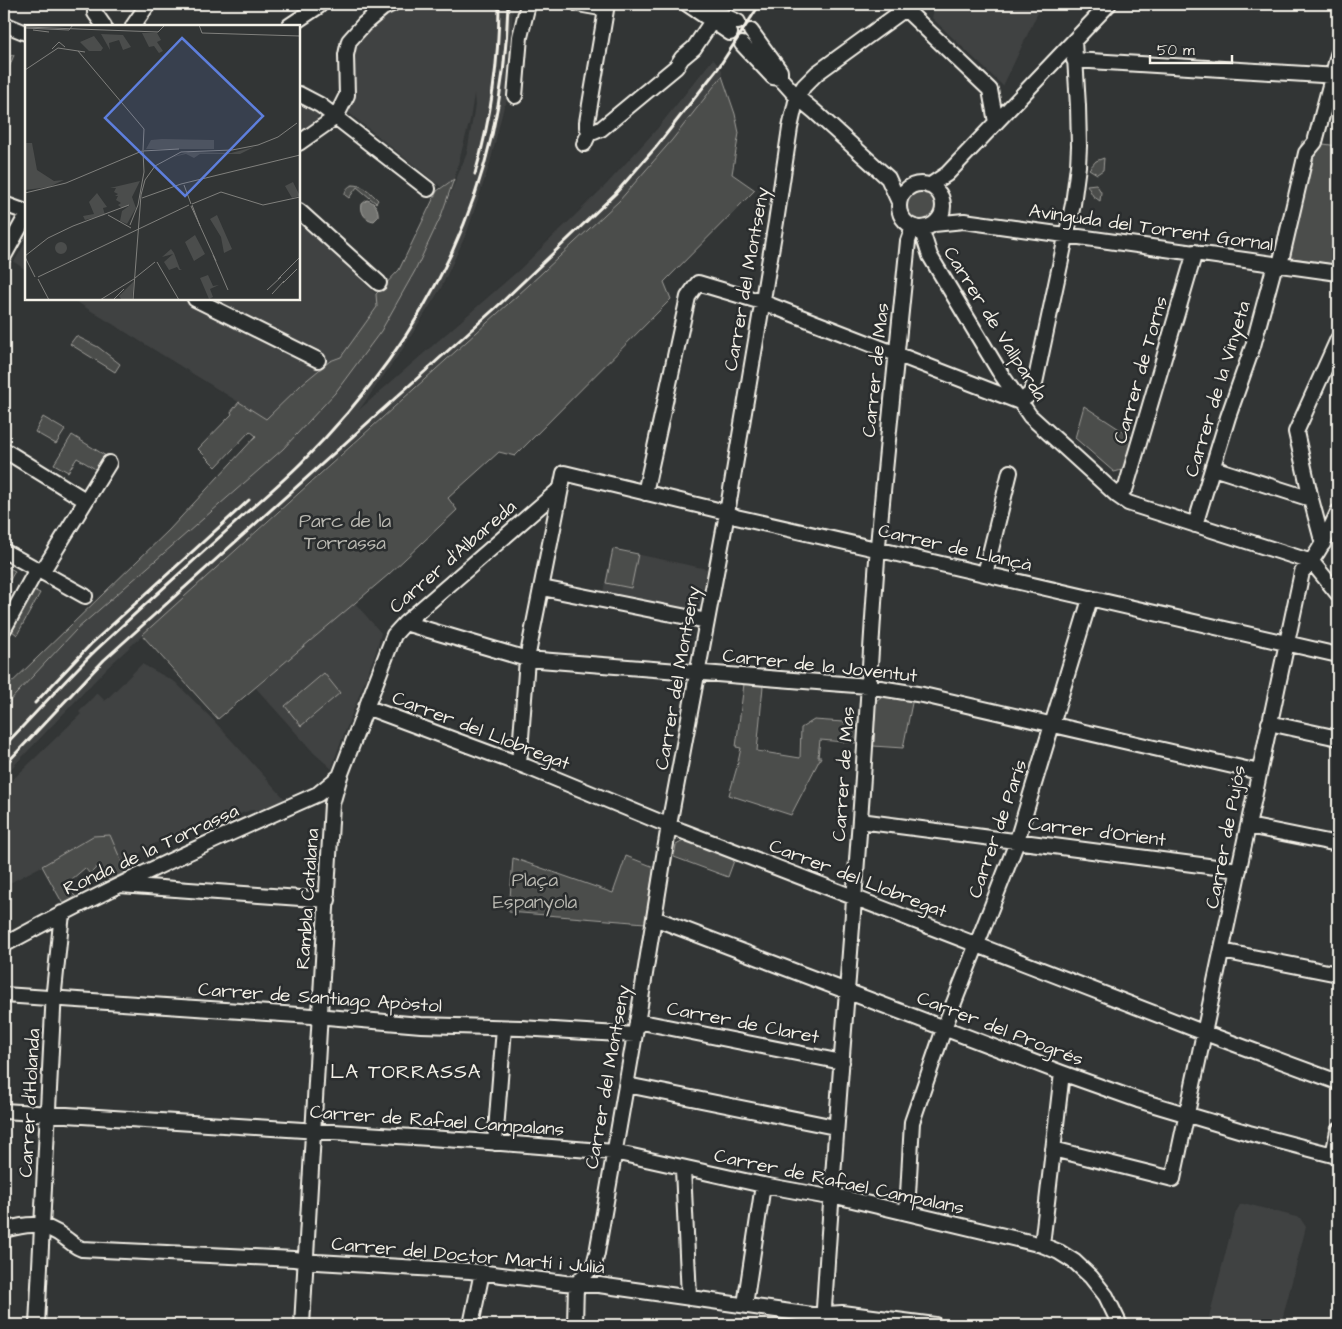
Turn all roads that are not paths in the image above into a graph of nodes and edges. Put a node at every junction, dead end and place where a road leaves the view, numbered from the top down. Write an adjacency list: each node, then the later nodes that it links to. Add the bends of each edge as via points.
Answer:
1 (95, 4): 14 (street, via 95,13)
2 (148, 4): 15 (street)
3 (392, 4): 29 (street, via 364,24 349,41 347,95)
4 (528, 4): 27 (street, via 520,37)
5 (578, 4): 10 (street)
6 (687, 4): 12 (street)
7 (699, 4): 12 (street)
8 (1109, 4): 20 (street)
9 (320, 6): 16 (street)
10 (606, 6): 12 (street, via 587,138 676,66 694,48)
11 (908, 6): 28 (street, via 817,74); 30 (street, via 990,90)
12 (716, 12): 17 (street)
13 (4, 24): 19 (street)
14 (103, 25)
15 (134, 25)
16 (291, 25)
17 (734, 28)
18 (751, 31): 25 (street, via 780,71)
19 (25, 33)
20 (1074, 41): 23 (street); 30 (street)
21 (742, 44): 25 (street, via 773,76)
22 (1338, 55): 24 (street, Carrer de la Vinyeta)
23 (1074, 60): 24 (street); 43 (street, via 1079,146)
24 (1335, 76): 46 (street, Carrer de la Vinyeta, via 1315,142 1306,153)
25 (780, 78): 28 (street)
26 (300, 95): 29 (street)
27 (515, 96)
28 (797, 98): 32 (street); 50 (street, Carrer del Montseny)
29 (336, 117): 31 (street); 34 (street)
30 (996, 122): 35 (street, via 947,174)
31 (300, 143)
32 (888, 178): 33 (street); 36 (street)
33 (912, 186): 35 (street, via 923,184); 36 (street, via 903,192)
34 (428, 189)
35 (937, 193): 41 (street); 42 (street, via 942,213)
36 (899, 202): 42 (street, via 903,220)
37 (4, 204): 39 (street)
38 (300, 212): 48 (street)
39 (25, 214)
40 (25, 216): 45 (street)
41 (958, 220): 42 (street, Avinguda del Torrent Gornal); 43 (street, Avinguda del Torrent Gornal)
42 (923, 226): 52 (street, Carrer de Mas, via 908,241); 54 (street, Carrer de Vallparda, via 930,256)
43 (1067, 235): 44 (street, Avinguda del Torrent Gornal); 54 (street, via 1035,382 1030,394)
44 (1195, 252): 46 (street, Avinguda del Torrent Gornal); 61 (street, Carrer de Torns, via 1126,487)
45 (4, 256)
46 (1277, 264): 47 (street, Avinguda del Torrent Gornal); 57 (street, Carrer de la Vinyeta)
47 (1338, 273)
48 (379, 283)
49 (197, 300): 53 (street)
50 (762, 302): 52 (street); 60 (street, via 698,283 688,297); 64 (street, Carrer del Montseny)
51 (1338, 339): 62 (street, via 1296,432)
52 (897, 354): 54 (street); 68 (street, Carrer de Mas)
53 (318, 360)
54 (1020, 402): 61 (street, Carrer de Vallparda, via 1038,425)
55 (4, 450): 63 (street)
56 (109, 463): 63 (street)
57 (1213, 468): 62 (street); 66 (street, Carrer de la Vinyeta)
58 (1010, 472): 72 (street)
59 (562, 488): 60 (street, Carrer de Llançà, via 564,473); 73 (street); 78 (street, Carrer d'Albareda)
60 (645, 493): 64 (street, Carrer de Llançà)
61 (1118, 496): 66 (street, Carrer de Vallparda, via 1128,503)
62 (1311, 499): 67 (street)
63 (86, 500): 71 (street)
64 (726, 512): 68 (street, Carrer de Llançà); 77 (street, Carrer del Montseny)
65 (1338, 512): 67 (street, Carrer de Pujós)
66 (1195, 525): 70 (street, Carrer de Vallparda)
67 (1323, 544): 70 (street, Carrer de Pujós)
68 (878, 550): 72 (street, Carrer de Llançà); 84 (street, Carrer de Mas)
69 (4, 551): 71 (street)
70 (1312, 562): 74 (street); 80 (street, Carrer de Pujós, via 1302,572)
71 (40, 570): 75 (street); 79 (street)
72 (985, 574): 76 (street, Carrer de Llançà)
73 (542, 588): 77 (street); 82 (street)
74 (1338, 594)
75 (86, 596)
76 (1090, 599): 80 (street, Carrer de Llançà); 87 (street, Carrer de París)
77 (707, 621): 83 (street, Carrer del Montseny)
78 (405, 623): 82 (street, Carrer de la Joventut); 85 (street, Carrer d'Albareda, via 394,635)
79 (4, 629)
80 (1286, 644): 81 (street, Carrer de Llançà); 86 (street, Carrer de Pujós)
81 (1338, 655)
82 (527, 659): 83 (street, Carrer de la Joventut); 89 (street)
83 (698, 673): 84 (street, Carrer de la Joventut); 95 (street, Carrer del Montseny)
84 (868, 686): 87 (street, Carrer de la Joventut); 94 (street, Carrer de Mas)
85 (366, 707): 89 (street, Carrer del Llobregat); 91 (street, Carrer d'Albareda)
86 (1269, 723): 88 (street); 90 (street, Carrer de Pujós)
87 (1051, 724): 90 (street, Carrer de la Joventut); 97 (street, Carrer de París)
88 (1338, 738)
89 (519, 764): 95 (street, Carrer del Llobregat)
90 (1259, 772): 96 (street, Carrer de Pujós)
91 (340, 776): 92 (street, Ronda de la Torrassa); 93 (street, Rambla Catalana)
92 (318, 794): 93 (street); 100 (street, Ronda de la Torrassa)
93 (332, 804): 102 (street, Rambla Catalana)
94 (860, 821): 97 (street, Carrer d'Orient); 101 (street, Carrer de Mas)
95 (669, 825): 101 (street, Carrer del Llobregat); 104 (street, Carrer del Montseny)
96 (1248, 826): 98 (street); 99 (street, Carrer de Pujós)
97 (1017, 840): 99 (street, Carrer d'Orient); 105 (street, Carrer de París)
98 (1338, 844)
99 (1239, 870): 107 (street, Carrer de Pujós)
100 (120, 885): 102 (street); 103 (street, Ronda de la Torrassa)
101 (853, 897): 105 (street, Carrer del Llobregat); 109 (street, Carrer de Mas)
102 (328, 900): 112 (street, Rambla Catalana)
103 (62, 913): 106 (street, Ronda de la Torrassa); 111 (street, Carrer d'Holanda)
104 (654, 918): 109 (street, Carrer del Progrés); 113 (street, Carrer del Montseny)
105 (977, 944): 115 (street, Carrer de París); 116 (street, Carrer del Llobregat)
106 (4, 945)
107 (1222, 951): 108 (street); 116 (street, Carrer de Pujós)
108 (1338, 974)
109 (846, 990): 115 (street, Carrer del Progrés); 118 (street, Carrer de Mas)
110 (4, 995): 111 (street, Carrer de Santiago Apòstol)
111 (55, 998): 112 (street, Carrer de Santiago Apòstol); 123 (street, Carrer d'Holanda)
112 (319, 1016): 114 (street, Carrer de Santiago Apòstol); 126 (street, Rambla Catalana)
113 (636, 1021): 117 (street, Carrer del Montseny); 118 (street, Carrer de Claret)
114 (504, 1028): 117 (street, Carrer de Santiago Apòstol); 128 (street)
115 (945, 1028): 119 (street, Carrer del Progrés); 135 (street, Carrer de París, via 912,1122)
116 (1205, 1033): 120 (street, Carrer del Llobregat); 124 (street, Carrer de Pujós)
117 (635, 1036): 121 (street, Carrer del Montseny)
118 (842, 1062): 125 (street, Carrer de Mas)
119 (1062, 1073): 124 (street, Carrer del Progrés); 129 (street)
120 (1338, 1082)
121 (627, 1085): 125 (street); 130 (street, Carrer del Montseny)
122 (4, 1111): 123 (street, Carrer de Rafael Campalans)
123 (48, 1114): 126 (street, Carrer de Rafael Campalans); 136 (street, Carrer d'Holanda)
124 (1187, 1115): 129 (street, Carrer de Pujós, via 1173,1179); 131 (street, Carrer del Progrés)
125 (835, 1128): 134 (street, Carrer de Mas)
126 (314, 1131): 128 (street, Carrer de Rafael Campalans); 139 (street, Rambla Catalana)
127 (1338, 1131): 131 (street)
128 (495, 1143): 130 (street, Carrer de Rafael Campalans)
129 (1053, 1149): 138 (street)
130 (614, 1152): 132 (street, Carrer de Rafael Campalans); 140 (street, Carrer del Montseny)
131 (1335, 1156)
132 (684, 1169): 133 (street, Carrer de Rafael Campalans); 144 (street)
133 (764, 1185): 134 (street, Carrer de Rafael Campalans); 145 (street)
134 (832, 1197): 135 (street, Carrer de Rafael Campalans); 146 (street, Carrer de Mas)
135 (907, 1214): 138 (street, Carrer de Rafael Campalans)
136 (43, 1225): 137 (street, via 23,1225); 139 (street, Carrer del Doctor Martí i Julià, via 82,1249); 147 (street, Carrer d'Holanda)
137 (4, 1230)
138 (1042, 1245): 152 (street, Carrer de Rafael Campalans, via 1075,1262 1091,1277 1106,1296)
139 (306, 1261): 141 (street, Carrer del Doctor Martí i Julià); 148 (street, Rambla Catalana)
140 (594, 1265): 142 (street); 143 (street, Carrer del Montseny)
141 (482, 1272): 142 (street, Carrer del Doctor Martí i Julià); 149 (street)
142 (576, 1284): 143 (street, Carrer del Doctor Martí i Julià); 150 (street)
143 (599, 1285): 144 (street, Carrer del Doctor Martí i Julià)
144 (689, 1297): 145 (street, Carrer del Doctor Martí i Julià)
145 (745, 1305): 146 (street, Carrer del Doctor Martí i Julià, via 812,1315)
146 (824, 1320): 151 (street, Carrer del Doctor Martí i Julià, via 842,1313)
147 (37, 1325)
148 (302, 1325)
149 (471, 1325)
150 (575, 1325)
151 (935, 1325)
152 (1120, 1325)

